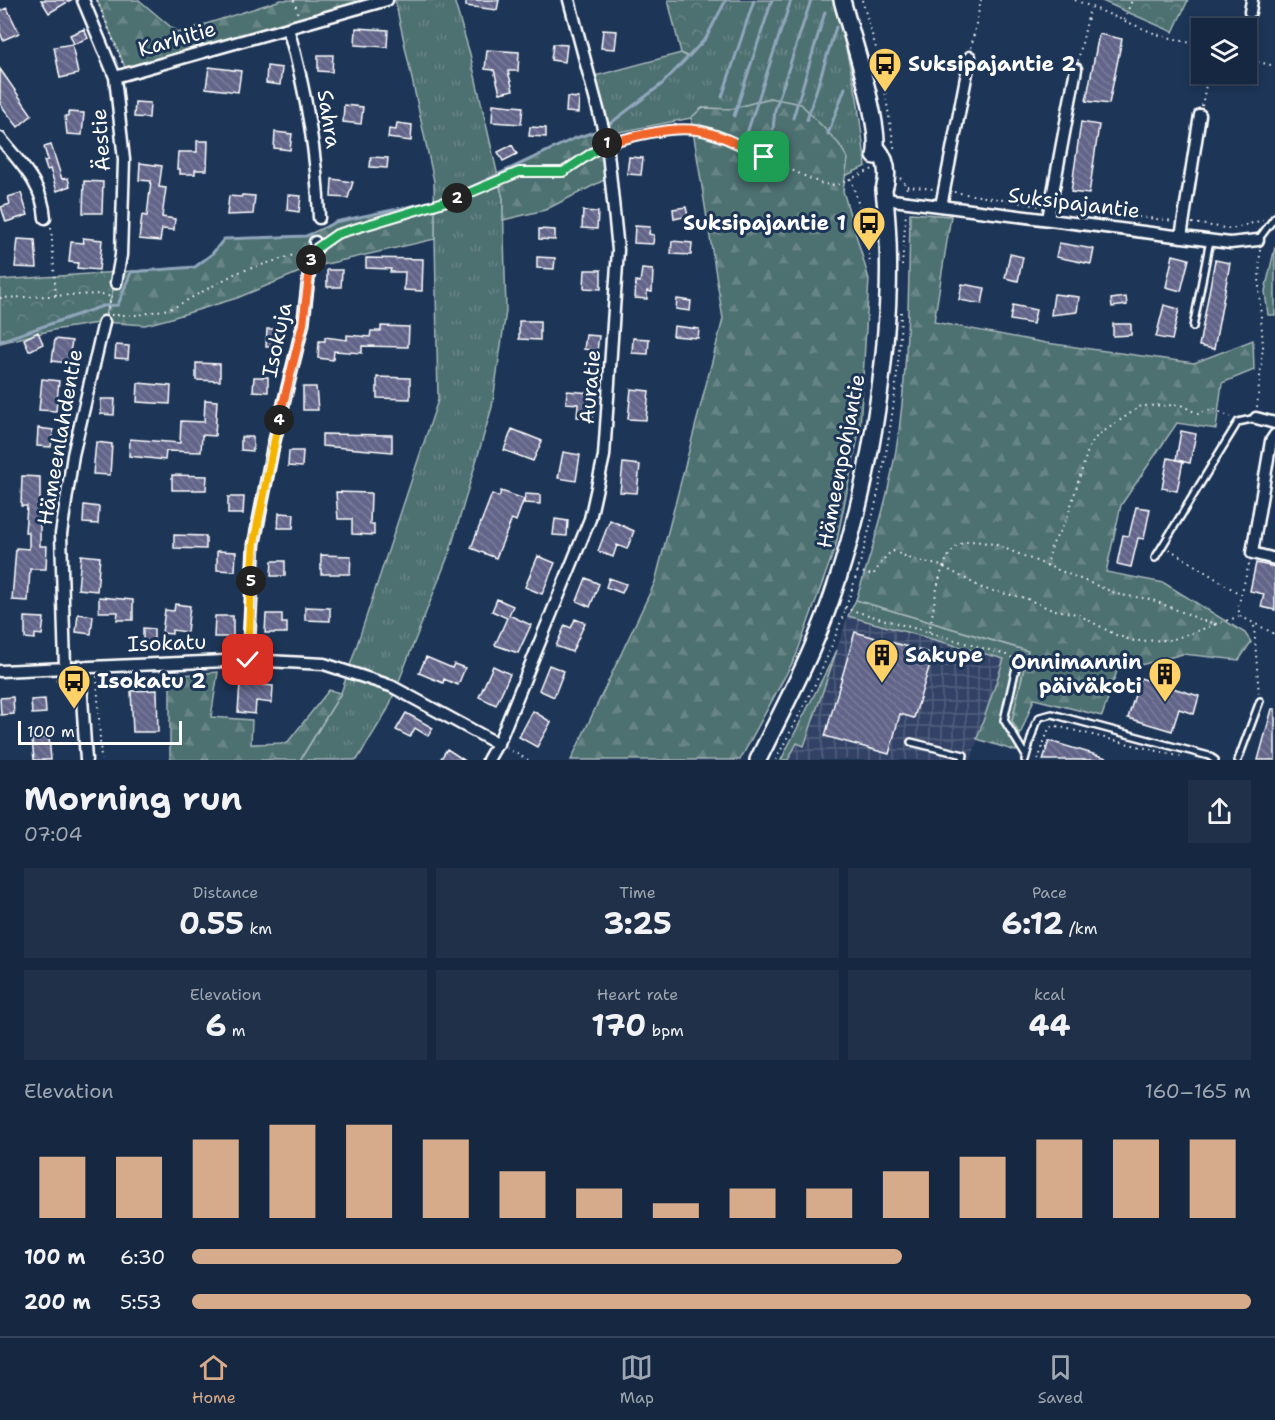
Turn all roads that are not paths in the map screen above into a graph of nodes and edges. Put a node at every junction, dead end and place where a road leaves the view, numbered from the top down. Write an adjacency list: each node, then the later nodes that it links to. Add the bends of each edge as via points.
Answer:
1 (83, 0): 10 (street, Äestie)
2 (387, 0): 7 (street, Karhitie)
3 (569, 0): 38 (street, Auratie, via 607,143 618,250 604,456 590,519)
4 (842, 0): 13 (main road, Hämeenpohjantie, via 869,98 877,148 874,158 881,168 877,180)
5 (1252, 0): 6 (street)
6 (1250, 12)
7 (288, 28): 10 (street, Karhitie); 16 (street, Sahra, via 304,87 318,172)
8 (970, 57): 14 (street)
9 (1076, 69): 18 (street)
10 (115, 77): 23 (street, Äestie, via 124,160 121,255)
11 (1200, 115): 19 (street)
12 (0, 138): 15 (street, via 37,184)
13 (884, 194): 14 (street, Suksipajantie); 42 (main road, Hämeenpohjantie, via 885,336 873,430 849,543 810,652)
14 (941, 206): 18 (street, Suksipajantie)
15 (45, 218)
16 (319, 218)
17 (1273, 218): 21 (lane)
18 (1048, 219): 19 (street, Suksipajantie)
19 (1181, 237): 20 (street, Suksipajantie)
20 (1210, 240): 21 (street, Suksipajantie); 25 (lane)
21 (1258, 240)
22 (316, 245): 31 (street, Isokuja, via 311,256 303,324 254,543)
23 (116, 283)
24 (105, 318): 34 (street, Hämeenlahdentie, via 73,455 61,534)
25 (1193, 327)
26 (1256, 418): 27 (street); 29 (lane, via 1238,422)
27 (1275, 423)
28 (1275, 435): 30 (street, via 1252,553)
29 (1155, 558)
30 (1275, 559)
31 (248, 660): 33 (street, Isokatu); 38 (street, Isokatu, via 324,664 391,686)
32 (1017, 663): 39 (lane, via 1004,720)
33 (80, 666): 34 (street, Isokatu); 40 (street)
34 (65, 667): 35 (street, Isokatu)
35 (0, 671)
36 (1260, 701): 45 (lane)
37 (912, 742): 43 (lane, via 964,755)
38 (498, 744): 41 (street, Auratie)
39 (1025, 758): 44 (lane, via 1035,725 1041,717 1052,714)
40 (86, 760)
41 (488, 760)
42 (758, 760)
43 (963, 760)
44 (1215, 760)
45 (1238, 760)

